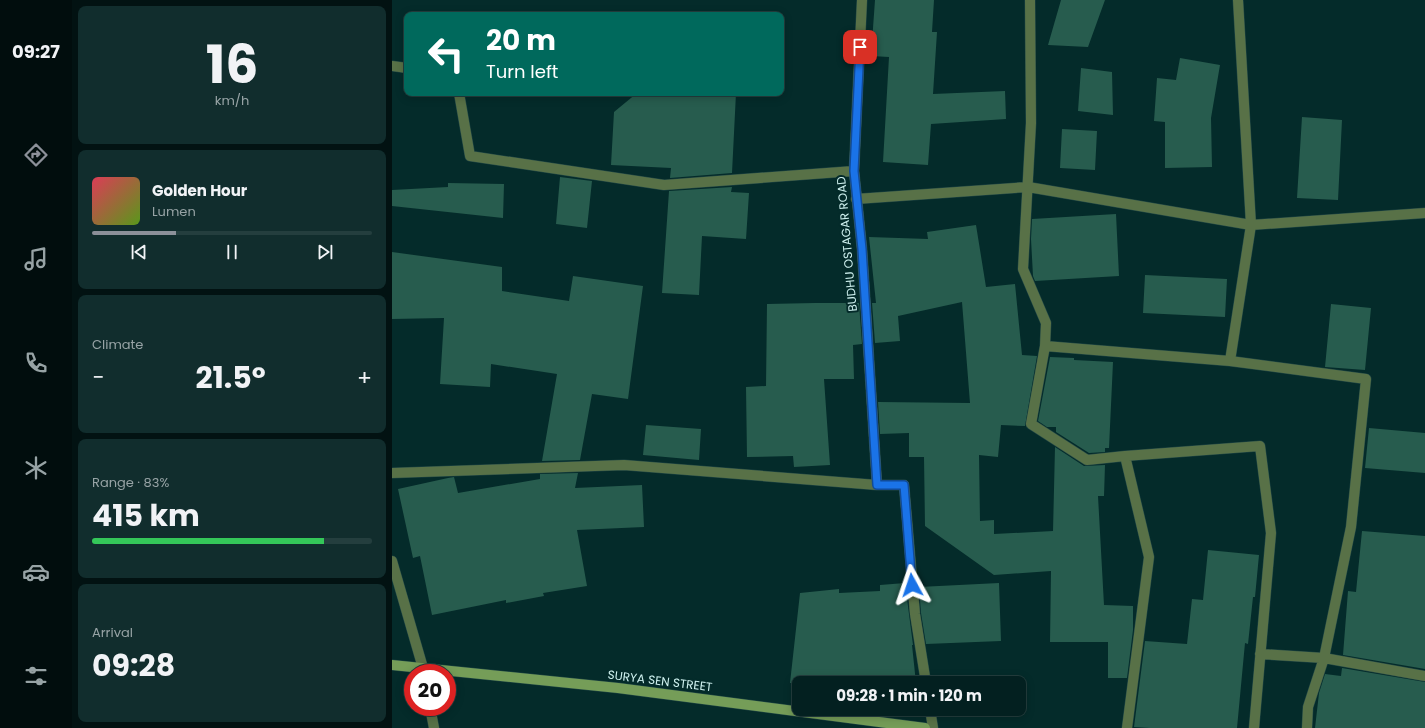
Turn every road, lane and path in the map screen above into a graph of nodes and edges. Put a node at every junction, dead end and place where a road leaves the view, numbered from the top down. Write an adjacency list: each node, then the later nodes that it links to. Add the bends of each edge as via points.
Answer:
1 (862, 0): 7 (street, BUDHU OSTAGAR ROAD)
2 (1030, 0): 8 (street, via 1031,123)
3 (1238, 0): 11 (street)
4 (392, 66): 5 (street)
5 (404, 68)
6 (460, 96): 7 (street, via 470,156 664,185)
7 (854, 171): 9 (street, BUDHU OSTAGAR ROAD)
8 (1028, 187): 9 (street); 11 (street); 12 (street, via 1023,269 1046,323)
9 (856, 199): 16 (street, BUDHU OSTAGAR ROAD, via 862,249)
10 (1425, 213): 11 (street)
11 (1251, 225): 13 (street)
12 (1045, 346): 13 (street); 14 (street, via 1031,424 1087,460)
13 (1230, 360): 19 (street, via 1366,379 1350,527)
14 (1125, 456): 18 (street, via 1260,446 1271,533); 31 (street, via 1149,557)
15 (392, 473): 16 (street, via 624,465)
16 (877, 485): 24 (street, via 904,485 915,614)
17 (392, 561): 20 (street)
18 (1260, 654): 19 (street); 32 (street)
19 (1324, 658): 25 (street); 33 (street, via 1308,707)
20 (421, 664)
21 (392, 665): 22 (main road, SURYA SEN STREET)
22 (404, 667)
23 (456, 673): 29 (main road, SURYA SEN STREET, via 618,688)
24 (925, 676)
25 (1425, 676)
26 (432, 716): 28 (street)
27 (931, 716): 30 (street)
28 (434, 728)
29 (925, 728)
30 (933, 728)
31 (1127, 728)
32 (1254, 728)
33 (1307, 728)

